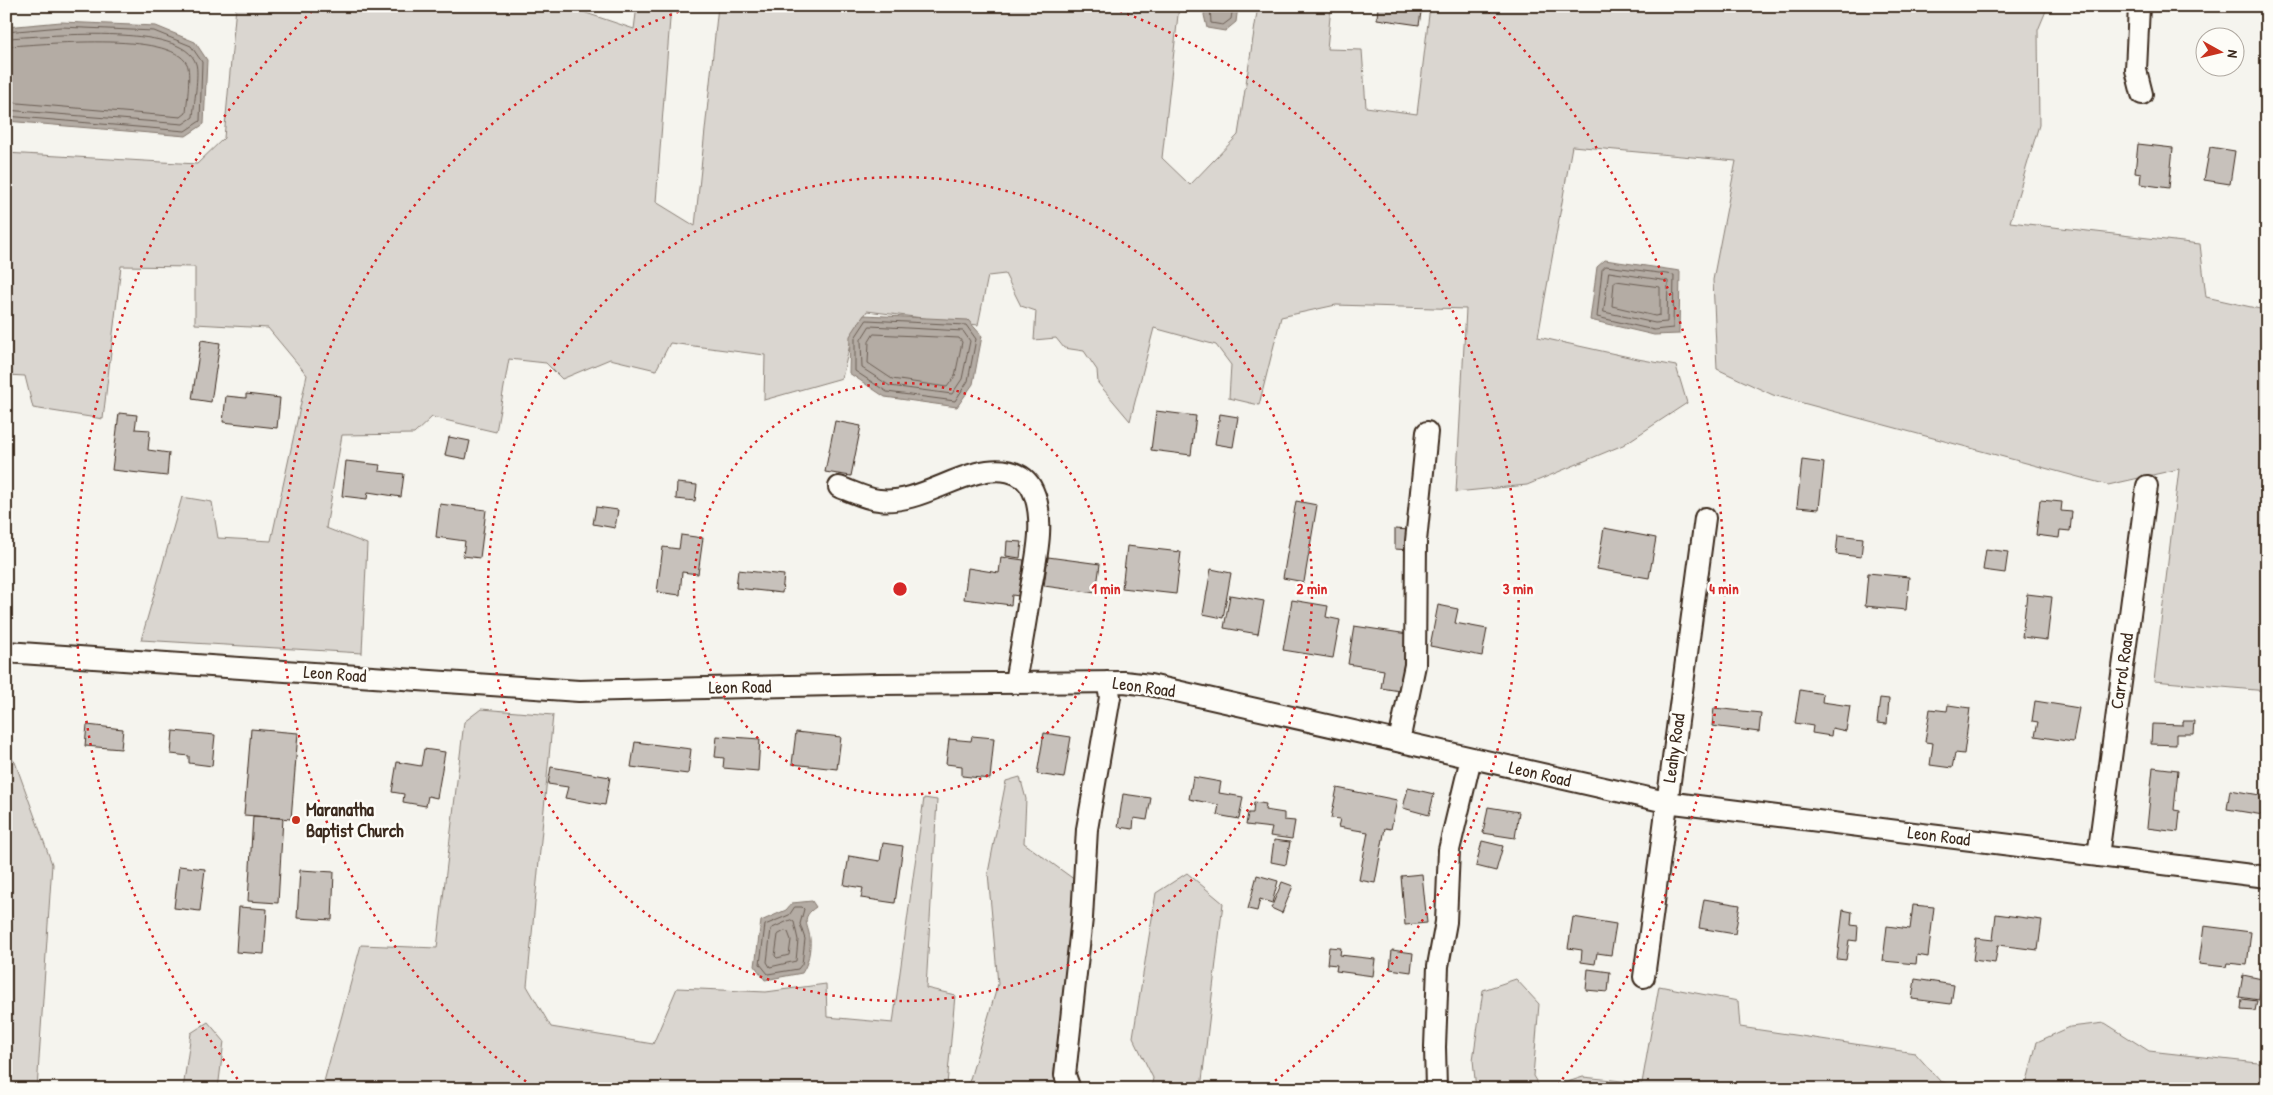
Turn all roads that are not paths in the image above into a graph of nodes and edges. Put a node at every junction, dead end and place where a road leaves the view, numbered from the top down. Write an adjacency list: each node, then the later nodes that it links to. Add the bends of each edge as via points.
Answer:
1 (2139, 6): 2 (street, via 2136,70)
2 (2142, 94)
3 (1427, 432): 10 (street, via 1416,541 1415,665)
4 (2147, 486): 13 (street, Carrol Road)
5 (839, 487): 8 (street, via 878,500 895,500 996,469 1010,471 1024,479 1033,492 1039,538)
6 (1705, 518): 12 (street, Leahy Road)
7 (6, 652): 8 (street, Leon Road, via 579,691)
8 (1016, 682): 9 (street, Leon Road)
9 (1107, 682): 10 (street, Leon Road, via 1150,685); 16 (street, via 1110,697 1087,830 1082,918 1065,1075)
10 (1399, 741): 11 (street, Leon Road)
11 (1471, 758): 12 (street, Leon Road); 17 (street, via 1449,850 1446,922 1438,966)
12 (1666, 802): 13 (street, Leon Road); 15 (street, Leahy Road)
13 (2098, 856): 14 (street, Leon Road)
14 (2267, 877)
15 (1644, 977)
16 (1070, 1089)
17 (1436, 1089)

